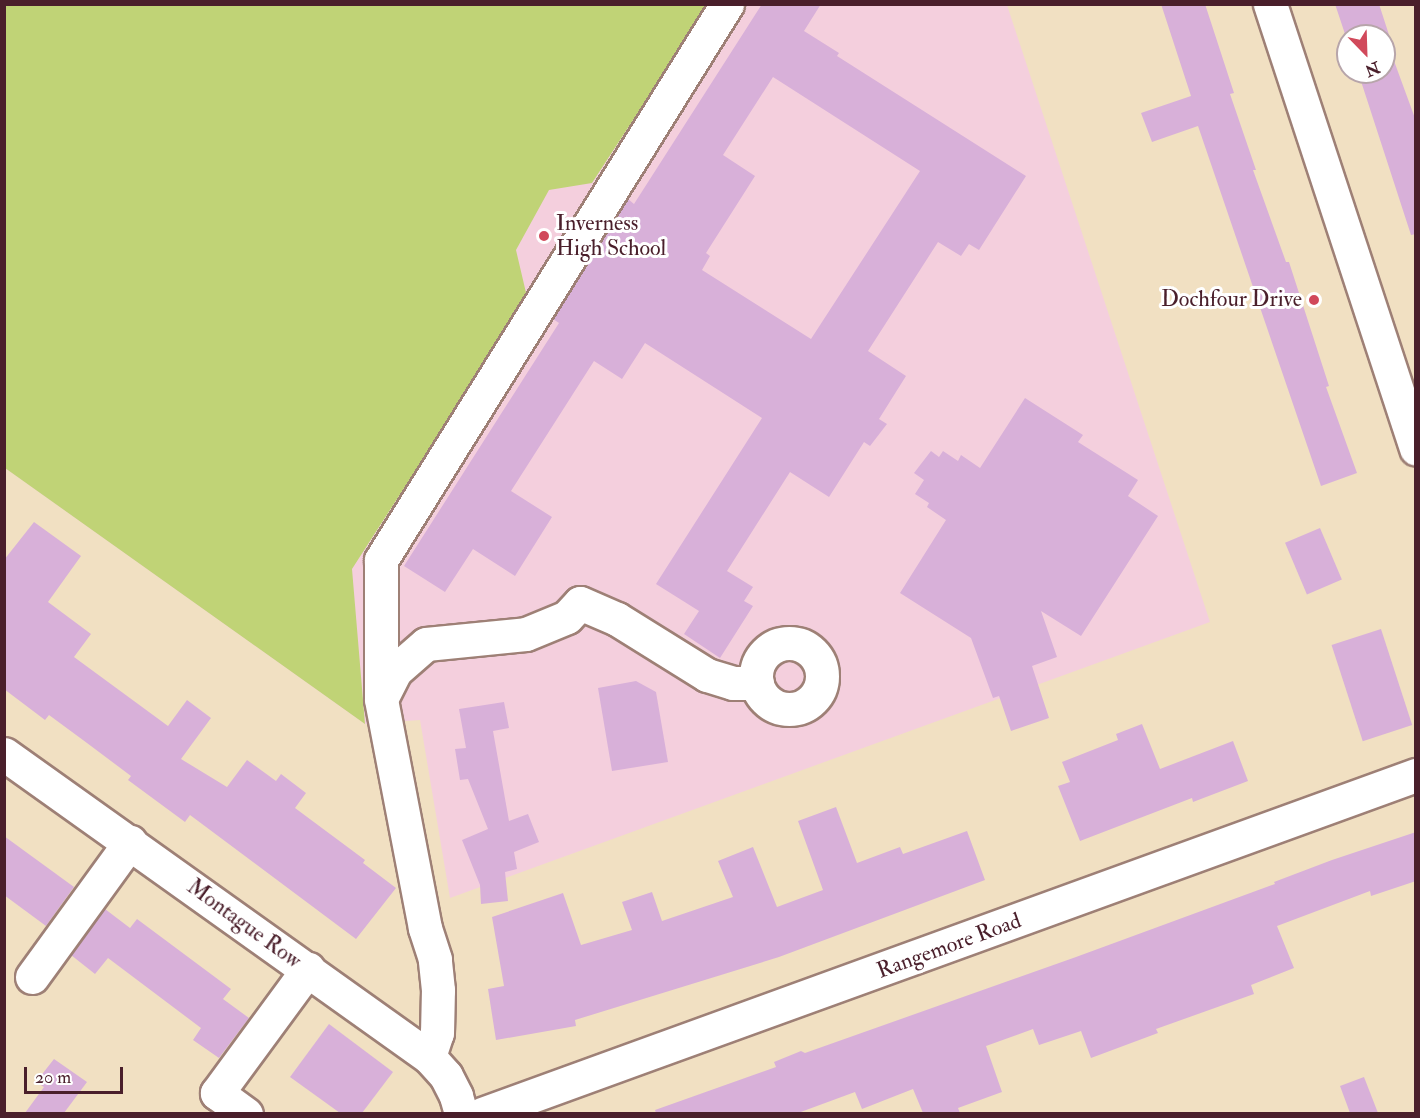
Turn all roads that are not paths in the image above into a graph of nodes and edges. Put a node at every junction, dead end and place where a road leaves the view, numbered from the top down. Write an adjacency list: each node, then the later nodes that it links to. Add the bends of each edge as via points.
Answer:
1 (727, 4): 5 (street, via 381,560)
2 (1270, 4): 3 (street)
3 (1416, 449)
4 (757, 682): 5 (street, via 733,683 707,675 617,619 580,603 567,617 526,634 426,644 395,671)
5 (381, 699): 11 (street, via 424,928 435,959 437,1033)
6 (4, 754): 8 (street, Montague Row)
7 (1416, 775): 14 (street, Rangemore Road)
8 (130, 842): 9 (street, Montague Row); 10 (street)
9 (308, 969): 11 (street, Montague Row); 12 (street, via 217,1093)
10 (32, 977)
11 (429, 1058): 13 (street, Montague Row, via 446,1076)
12 (246, 1113)
13 (461, 1113)
14 (482, 1113)

